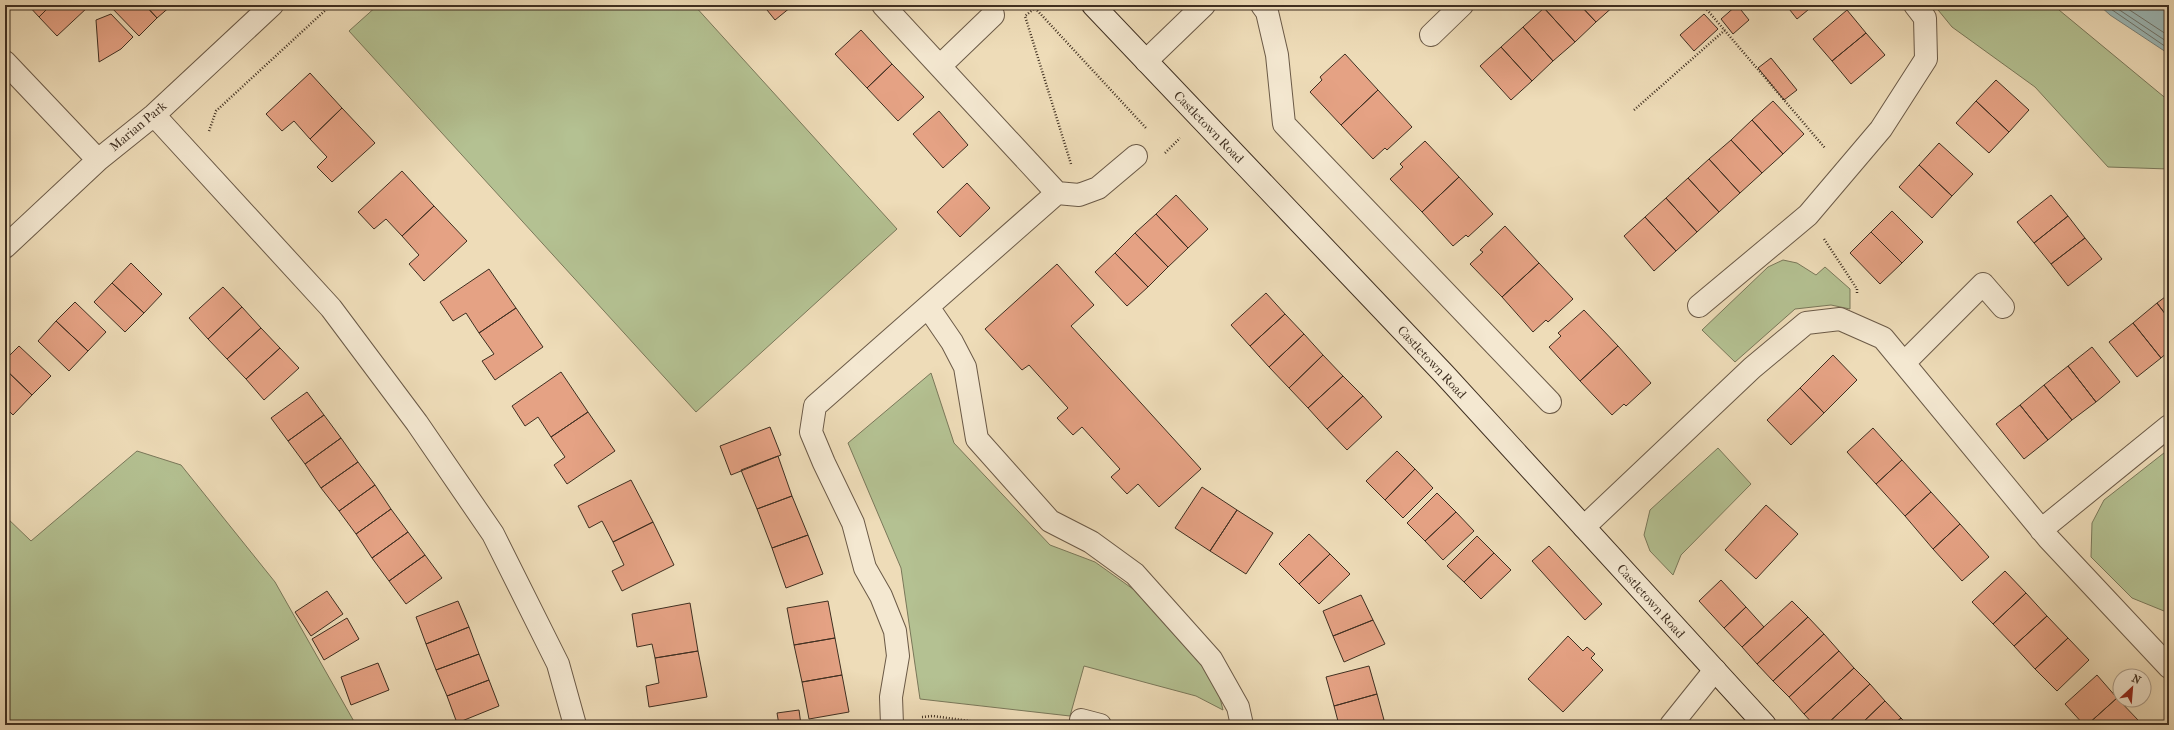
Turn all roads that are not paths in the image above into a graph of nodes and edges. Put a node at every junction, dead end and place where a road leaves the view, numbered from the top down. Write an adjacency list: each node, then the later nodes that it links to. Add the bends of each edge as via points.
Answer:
1 (272, 5): 13 (street, Marian Park)
2 (883, 5): 12 (street)
3 (1093, 5): 10 (street, Castletown Road)
4 (1204, 5): 10 (street)
5 (1262, 5): 22 (street, via 1267,12 1277,55 1284,124)
6 (1462, 5): 9 (street)
7 (1915, 5): 18 (street, via 1926,18 1926,60 1881,129 1808,214)
8 (993, 15): 12 (street)
9 (1431, 35)
10 (1146, 61): 24 (street, Castletown Road, via 1444,374)
11 (5, 62): 15 (street)
12 (940, 66): 16 (street)
13 (154, 115): 15 (street, Marian Park); 29 (street, via 331,308 417,423 489,528 558,664)
14 (1136, 156): 16 (street, via 1098,188 1079,195)
15 (98, 160): 17 (street, Marian Park)
16 (1057, 193): 19 (street)
17 (5, 247)
18 (1698, 306)
19 (928, 307): 28 (street, via 815,406 811,432 853,523 865,568 896,631 898,656 891,697); 30 (street, via 952,342 965,367 976,439 1050,521 1091,542 1135,574 1211,659 1238,707)
20 (2003, 307): 21 (street, via 1983,284)
21 (1904, 363): 24 (street, via 1883,338 1840,319 1806,323 1752,368); 25 (street)
22 (1550, 402)
23 (2169, 426): 25 (street)
24 (1584, 527): 27 (street, Castletown Road)
25 (2041, 530): 26 (street)
26 (2169, 667)
27 (1715, 670): 31 (street); 32 (street, Castletown Road)
28 (892, 722)
29 (575, 725)
30 (1242, 725)
31 (1671, 725)
32 (1765, 725)

